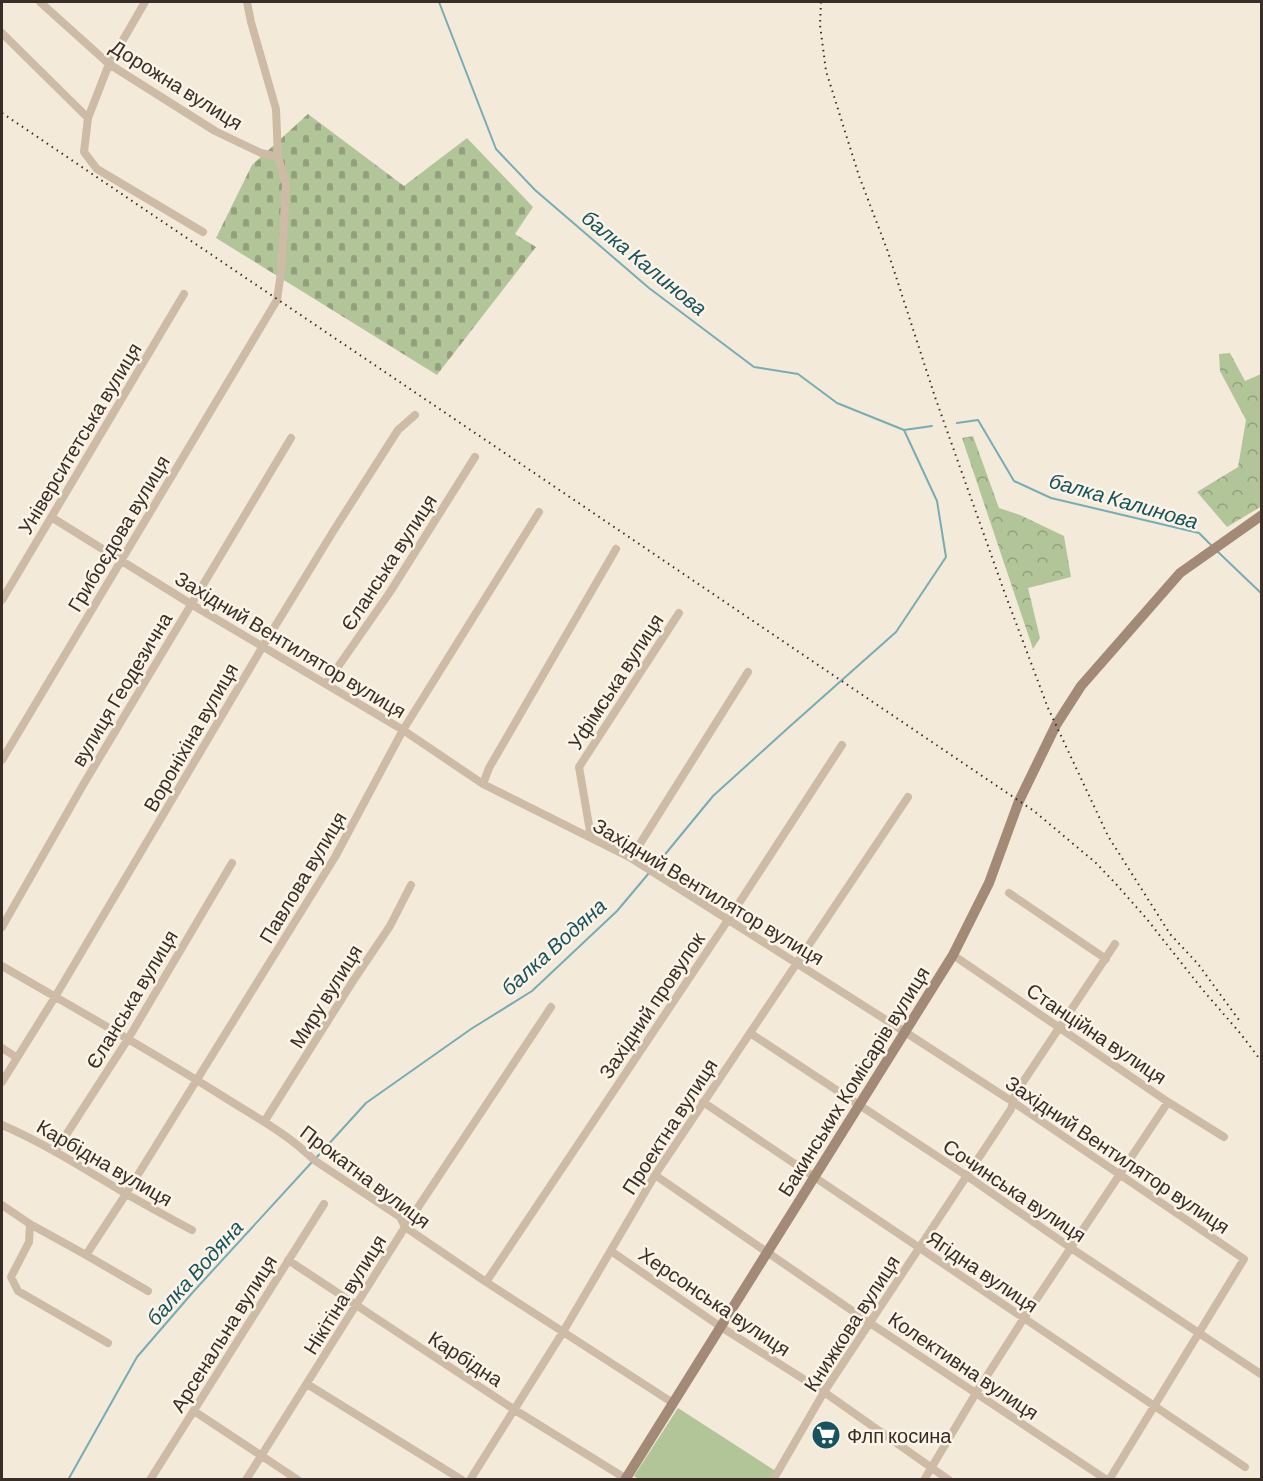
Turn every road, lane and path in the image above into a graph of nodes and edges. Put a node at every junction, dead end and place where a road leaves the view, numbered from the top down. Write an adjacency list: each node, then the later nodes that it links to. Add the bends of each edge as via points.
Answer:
1 (40, 2): 5 (street, Дорожна вулиця)
2 (145, 2): 5 (street)
3 (247, 2): 7 (street, Грибоєдова вулиця, via 276,109)
4 (2, 33): 6 (street)
5 (109, 64): 6 (street); 7 (street, Дорожна вулиця, via 215,131)
6 (88, 117): 8 (street, via 84,152 97,169)
7 (278, 157): 17 (street, Грибоєдова вулиця, via 286,184 278,300)
8 (203, 232)
9 (184, 294): 15 (street, Університетська вулиця)
10 (415, 415): 21 (street, Вороніхіна вулиця, via 398,430)
11 (291, 438): 19 (street, вулиця Геодезична)
12 (475, 457): 23 (street, Єланська вулиця, via 390,592)
13 (539, 512): 24 (street, Павлова вулиця)
14 (1262, 515): 37 (street, Бакинських Комісарів вулиця, via 1180,573 1081,686 1056,725 1019,801 989,883)
15 (51, 517): 17 (street, Західний Вентилятор вулиця); 18 (street, Університетська вулиця)
16 (616, 549): 27 (street)
17 (121, 560): 19 (street, Західний Вентилятор вулиця); 26 (street, Грибоєдова вулиця)
18 (2, 600)
19 (191, 604): 21 (street, Західний Вентилятор вулиця); 35 (street, вулиця Геодезична)
20 (679, 613): 29 (street, Уфімська вулиця, via 579,767)
21 (263, 646): 23 (street, Західний Вентилятор вулиця); 41 (street, Вороніхіна вулиця)
22 (748, 672): 30 (street)
23 (326, 684): 24 (street, Західний Вентилятор вулиця)
24 (403, 730): 27 (street, Західний Вентилятор вулиця); 49 (street, Павлова вулиця, via 335,857)
25 (842, 745): 34 (street, Західний провулок)
26 (2, 760)
27 (483, 784): 29 (street, Західний Вентилятор вулиця)
28 (908, 797): 39 (street, Проектна вулиця)
29 (591, 837): 30 (street, Західний Вентилятор вулиця)
30 (630, 858): 34 (street, Західний Вентилятор вулиця)
31 (232, 863): 46 (street, Єланська вулиця)
32 (411, 885): 55 (street, Миру вулиця, via 390,926)
33 (1009, 893): 38 (street)
34 (728, 920): 39 (street, Західний Вентилятор вулиця); 75 (street, Західний провулок)
35 (2, 927)
36 (1115, 944): 38 (street, Книжкова вулиця)
37 (953, 955): 43 (street, Станційна вулиця); 44 (street, Бакинських Комісарів вулиця)
38 (1106, 959): 43 (street, Книжкова вулиця)
39 (796, 963): 44 (street, Західний Вентилятор вулиця); 45 (street, Проектна вулиця)
40 (2, 966): 41 (street, Прокатна вулиця)
41 (56, 998): 46 (street, Прокатна вулиця); 48 (street, Вороніхіна вулиця)
42 (551, 1007): 67 (street, Нікітіна вулиця)
43 (1060, 1028): 52 (street, Книжкова вулиця); 53 (street, Станційна вулиця)
44 (905, 1032): 52 (street, Західний Вентилятор вулиця); 54 (street, Бакинських Комісарів вулиця)
45 (750, 1033): 51 (street, Проектна вулиця); 54 (street, Сочинська вулиця)
46 (128, 1039): 49 (street, Прокатна вулиця); 58 (street, Єланська вулиця)
47 (2, 1048): 48 (street)
48 (16, 1057): 50 (street, Вороніхіна вулиця)
49 (197, 1080): 55 (street, Прокатна вулиця); 63 (street, Павлова вулиця)
50 (2, 1082)
51 (703, 1102): 60 (street, Проектна вулиця); 62 (street, Ягідна вулиця)
52 (1013, 1102): 59 (street, Західний Вентилятор вулиця); 61 (street, Книжкова вулиця)
53 (1168, 1102): 57 (street, Станційна вулиця); 59 (street)
54 (859, 1105): 61 (street, Сочинська вулиця); 62 (street, Бакинських Комісарів вулиця)
55 (264, 1122): 67 (street, Прокатна вулиця, via 400,1217)
56 (2, 1125): 58 (street, Карбідна вулиця)
57 (1224, 1137)
58 (55, 1152): 63 (street, Карбідна вулиця)
59 (1120, 1174): 70 (street); 82 (street, Західний Вентилятор вулиця, via 1244,1259)
60 (655, 1175): 71 (street, Проектна вулиця); 72 (street, Колективна вулиця)
61 (967, 1176): 69 (street, Книжкова вулиця); 70 (street, Сочинська вулиця)
62 (814, 1177): 69 (street, Ягідна вулиця); 72 (street, Бакинських Комісарів вулиця)
63 (126, 1194): 68 (street, Карбідна вулиця); 73 (street, Павлова вулиця)
64 (324, 1204): 74 (street, Арсенальна вулиця)
65 (2, 1205): 66 (street)
66 (30, 1224): 73 (street); 83 (street, via 29,1242 11,1277 18,1291)
67 (405, 1227): 75 (street, Прокатна вулиця); 77 (street, Нікітіна вулиця)
68 (192, 1230)
69 (919, 1248): 78 (street, Ягідна вулиця); 79 (street, Книжкова вулиця)
70 (1071, 1248): 78 (street); 82 (street, Сочинська вулиця)
71 (611, 1251): 80 (street, Херсонська вулиця); 81 (street, Проектна вулиця)
72 (767, 1253): 79 (street, Колективна вулиця); 80 (street, Бакинських Комісарів вулиця)
73 (86, 1255): 76 (street)
74 (288, 1260): 77 (street, Карбідна); 90 (street, Арсенальна вулиця)
75 (486, 1282): 81 (street, Прокатна вулиця)
76 (148, 1291)
77 (356, 1306): 85 (street, Нікітіна вулиця); 91 (street, Карбідна)
78 (1024, 1318): 87 (street); 89 (street, Ягідна вулиця)
79 (870, 1323): 86 (street, Книжкова вулиця); 87 (street, Колективна вулиця)
80 (721, 1327): 86 (street, Херсонська вулиця); 88 (street, Бакинських Комісарів вулиця)
81 (563, 1332): 88 (street, Прокатна вулиця); 91 (street, Проектна вулиця)
82 (1199, 1334): 84 (street, Сочинська вулиця); 89 (street)
83 (108, 1343)
84 (1262, 1375)
85 (307, 1383): 92 (street, Нікітіна вулиця); 98 (street)
86 (824, 1392): 93 (street, Херсонська вулиця); 101 (street, Книжкова вулиця)
87 (976, 1393): 93 (street); 104 (street, Колективна вулиця)
88 (673, 1403): 100 (street, Бакинських Комісарів вулиця)
89 (1154, 1406): 94 (street, Ягідна вулиця); 104 (street)
90 (194, 1410): 92 (street); 95 (street, Арсенальна вулиця)
91 (515, 1410): 99 (street, Проектна вулиця); 100 (street, Карбідна)
92 (262, 1455): 96 (street, Нікітіна вулиця); 97 (street)
93 (931, 1467): 102 (street); 103 (street, Херсонська вулиця)
94 (1245, 1467)
95 (150, 1479)
96 (246, 1479)
97 (298, 1479)
98 (462, 1479)
99 (470, 1479)
100 (627, 1479)
101 (774, 1479)
102 (924, 1479)
103 (949, 1479)
104 (1108, 1479)

